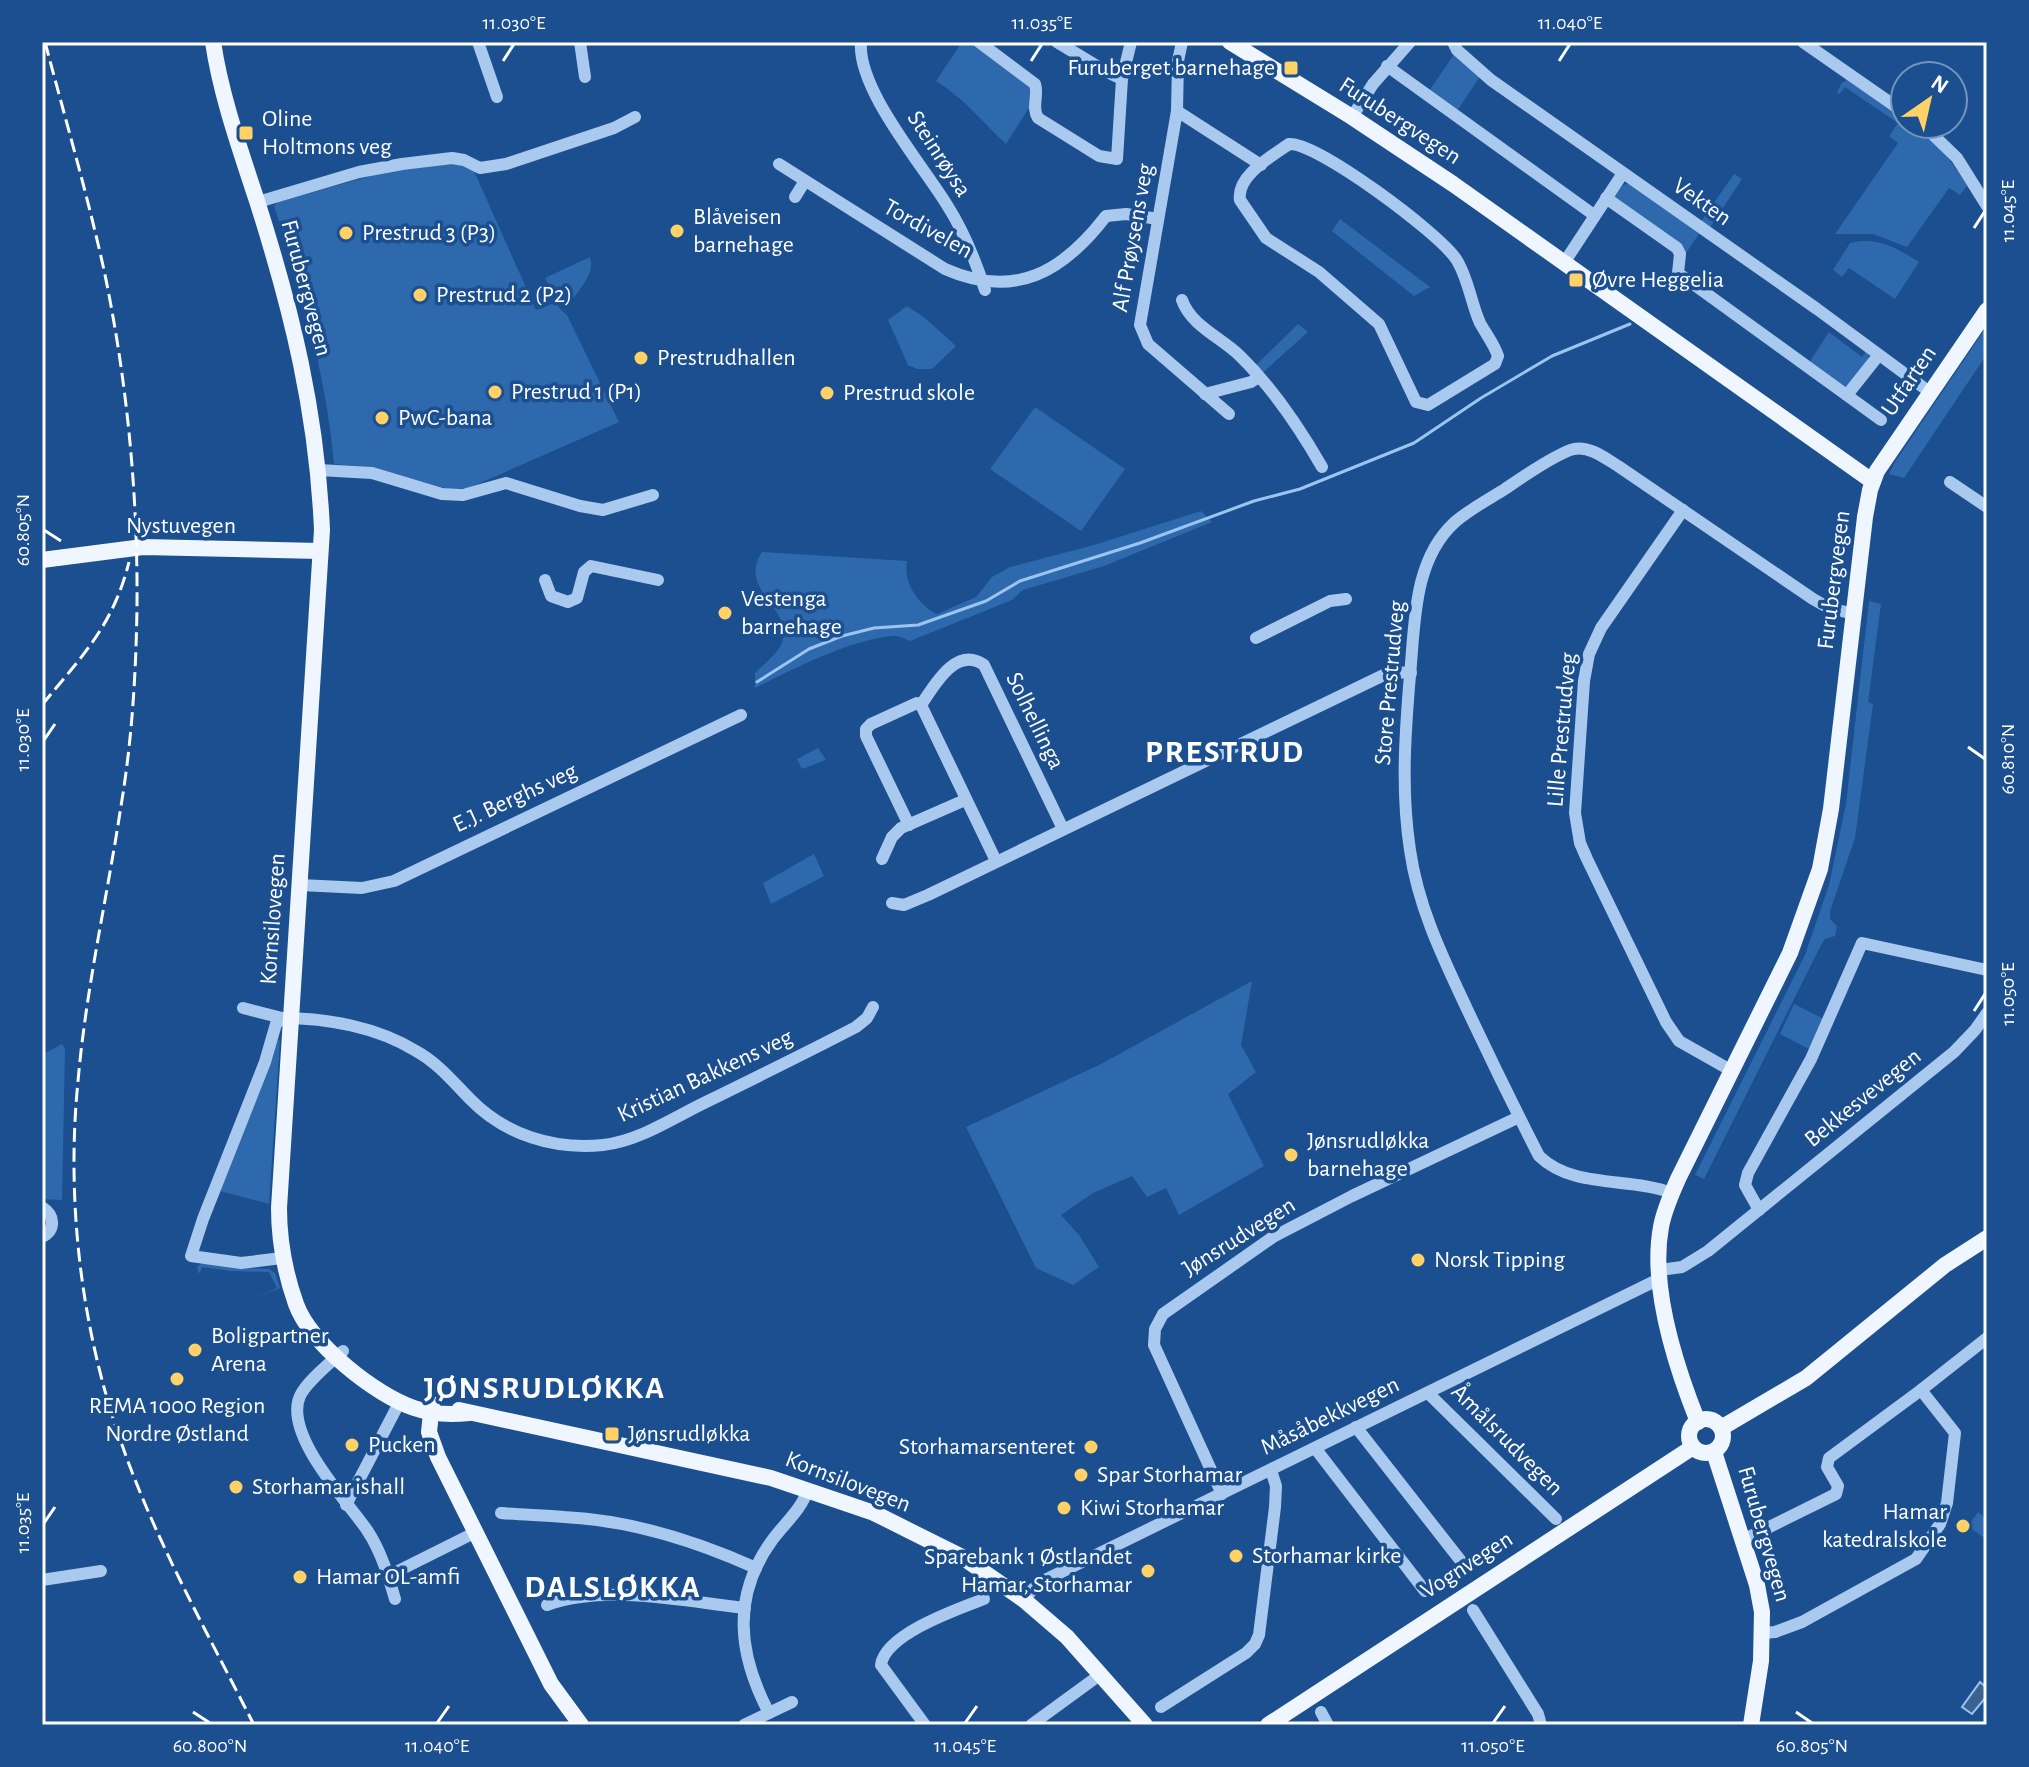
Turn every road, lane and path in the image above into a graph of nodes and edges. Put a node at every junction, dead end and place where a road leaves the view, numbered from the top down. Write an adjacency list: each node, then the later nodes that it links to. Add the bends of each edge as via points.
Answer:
1 (213, 42): 28 (main road, Furubergvegen)
2 (478, 42): 16 (street)
3 (580, 42): 14 (street)
4 (861, 42): 33 (street, Steinrøysa, via 865,74 950,208)
5 (979, 42): 15 (street, via 1035,84 1038,118 1099,156 1117,159)
6 (1057, 42): 15 (street)
7 (1131, 42): 15 (street)
8 (1230, 42): 20 (main road, Furubergvegen)
9 (1410, 42): 13 (street)
10 (1453, 42): 24 (street, Vekten, via 1491,80)
11 (1803, 42): 17 (street)
12 (1177, 43): 18 (street, Alf Prøysens veg)
13 (1387, 66): 20 (street); 30 (street, Furubergvegen)
14 (585, 77)
15 (1122, 79)
16 (497, 97)
17 (1889, 102)
18 (1177, 111): 23 (street); 31 (street, Alf Prøysens veg)
19 (635, 117): 28 (street, via 506,164 480,168 452,158 402,164)
20 (1352, 117): 32 (main road, Furubergvegen)
21 (1938, 140): 29 (street, via 1957,158)
22 (779, 164): 25 (street, Tordivelen)
23 (1261, 165): 23 (street, via 1239,193 1249,216 1266,238 1320,273 1379,324 1416,402 1428,405 1495,364 1498,356 1458,262 1419,222 1295,144)
24 (1623, 173): 27 (street); 36 (street, Vekten)
25 (805, 181): 26 (street); 33 (street, Tordivelen, via 945,269)
26 (795, 197)
27 (1606, 198): 30 (street); 40 (street, via 1677,248 1678,273)
28 (258, 202): 44 (main road, Furubergvegen, via 301,352)
29 (1987, 206)
30 (1594, 215): 32 (street)
31 (1158, 219): 33 (street, Tordivelen, via 1106,216 1091,238 1052,268); 39 (street, Alf Prøysens veg, via 1140,325 1148,344)
32 (1564, 263): 45 (main road, Furubergvegen)
33 (984, 285)
34 (1182, 300): 37 (street, via 1189,314)
35 (1987, 310): 38 (main road, Utfarten)
36 (1878, 356): 38 (street, Vekten); 40 (street)
37 (1259, 377): 39 (street); 43 (street, via 1294,420)
38 (1931, 393): 45 (main road, Utfarten)
39 (1205, 394): 41 (street, Alf Prøysens veg)
40 (1847, 395): 42 (street)
41 (1229, 414)
42 (1881, 420)
43 (1322, 467)
44 (319, 470): 47 (street, via 372,473 442,494 463,495 506,483 603,510); 50 (main road, Furubergvegen)
45 (1872, 481): 55 (main road, Furubergvegen)
46 (1950, 482): 48 (street)
47 (653, 495)
48 (1987, 507)
49 (1683, 510): 55 (street, Store Prestrudveg, via 1813,599); 57 (street, Store Prestrudveg, via 1598,453 1573,449 1546,464 1469,512 1433,549 1420,587); 72 (street, Lille Prestrudveg, via 1601,628 1589,654 1575,813 1580,843 1666,1022 1679,1041)
50 (320, 551): 51 (main road, Nystuvegen, via 143,547); 65 (main road, Kornsilovegen)
51 (42, 560)
52 (545, 580): 53 (street, via 551,596 568,602 577,598 584,572 591,566)
53 (658, 580)
54 (1346, 599): 56 (street, via 1330,601)
55 (1854, 614): 72 (main road, Furubergvegen, via 1820,869 1790,953)
56 (1256, 638)
57 (1411, 673): 62 (street, via 1390,672); 73 (street, Store Prestrudveg, via 1403,788 1416,881 1438,950)
58 (921, 705): 60 (street); 61 (street, via 912,704 866,729); 62 (street, Solhellinga, via 953,665 970,660 984,665)
59 (741, 715): 65 (street, E.J. Berghs veg, via 394,881 362,888)
60 (965, 800): 61 (street); 64 (street)
61 (909, 825): 63 (street, via 892,837)
62 (1063, 829): 64 (street)
63 (882, 859)
64 (996, 861): 66 (street, via 904,905)
65 (300, 885): 71 (main road, Kornsilovegen)
66 (892, 903)
67 (1987, 970): 76 (street, Bekkesvevegen, via 1862,943 1821,1036 1748,1173 1745,1185)
68 (873, 1007): 71 (street, Kristian Bakkens veg, via 856,1027 646,1132 606,1145 533,1139 501,1124 433,1063 399,1042 344,1024)
69 (243, 1008): 71 (street, Kornsilovegen)
70 (1987, 1013): 76 (street, Bekkesvevegen, via 1954,1052)
71 (286, 1018): 79 (main road, Kornsilovegen); 79 (street, via 276,1024 191,1256 241,1263)
72 (1732, 1071): 74 (main road, Furubergvegen)
73 (1519, 1117): 74 (street, Store Prestrudveg, via 1539,1156 1561,1173); 95 (street, Jønsrudvegen, via 1273,1237 1163,1314 1154,1345)
74 (1672, 1193): 80 (main road, Furubergvegen, via 1661,1227)
75 (42, 1207): 77 (street, via 53,1224)
76 (1759, 1210): 80 (street, Bekkesvevegen, via 1708,1251)
77 (42, 1237)
78 (1987, 1238): 89 (main road, via 1945,1265 1806,1378)
79 (282, 1258): 82 (main road, Kornsilovegen, via 306,1322)
80 (1661, 1276): 84 (street, Måsåbekkvegen); 87 (main road, Furubergvegen, via 1676,1364)
81 (1987, 1338): 83 (street)
82 (339, 1354): 86 (main road, Kornsilovegen, via 359,1377 400,1402); 96 (street, via 300,1395 296,1413 328,1481)
83 (1921, 1390): 100 (street, via 1829,1458 1836,1494); 113 (street, via 1955,1433 1940,1524 1916,1559 1802,1622)
84 (1428, 1393): 88 (street, Måsåbekkvegen); 98 (street, Åmålsrudvegen)
85 (397, 1407): 96 (street)
86 (431, 1408): 94 (main road, Kornsilovegen); 120 (main road, via 429,1432 438,1457 546,1676)
87 (1698, 1422): 89 (main road, via 1711,1420); 90 (main road, via 1690,1433)
88 (1356, 1427): 91 (street, Måsåbekkvegen); 101 (street)
89 (1721, 1428): 92 (main road, via 1723,1441)
90 (1693, 1447): 92 (main road); 125 (main road, Vognvegen)
91 (1315, 1448): 93 (street, Måsåbekkvegen); 106 (street)
92 (1714, 1452): 100 (main road, Furubergvegen)
93 (1271, 1470): 95 (street, Måsåbekkvegen); 116 (street, via 1275,1507 1255,1644)
94 (808, 1489): 102 (street); 109 (main road, Kornsilovegen, via 908,1529 962,1557)
95 (1222, 1494): 109 (street, Måsåbekkvegen, via 1045,1580)
96 (346, 1505): 104 (street, via 380,1553)
97 (501, 1513): 102 (street, via 626,1527 715,1549)
98 (1556, 1519)
99 (468, 1536): 104 (street)
100 (1743, 1540): 113 (main road, Furubergvegen, via 1760,1597)
101 (1464, 1565)
102 (756, 1568): 111 (street)
103 (101, 1571): 105 (street)
104 (388, 1576): 107 (street)
105 (42, 1580)
106 (1425, 1591)
107 (395, 1599)
108 (984, 1599): 119 (street, via 919,1628 882,1658 881,1665)
109 (1024, 1600): 114 (main road, Kornsilovegen)
110 (547, 1605): 111 (street, via 605,1595)
111 (745, 1608): 118 (street, via 745,1657)
112 (1473, 1610): 127 (street)
113 (1763, 1633): 128 (main road, Furubergvegen)
114 (1101, 1674): 123 (street); 124 (main road, Kornsilovegen)
115 (792, 1702): 118 (street)
116 (1161, 1707)
117 (1321, 1712): 126 (street)
118 (769, 1713): 121 (street)
119 (922, 1721): 122 (street)
120 (581, 1725)
121 (744, 1725)
122 (907, 1725)
123 (1031, 1725)
124 (1145, 1725)
125 (1268, 1725)
126 (1328, 1725)
127 (1541, 1725)
128 (1751, 1725)

